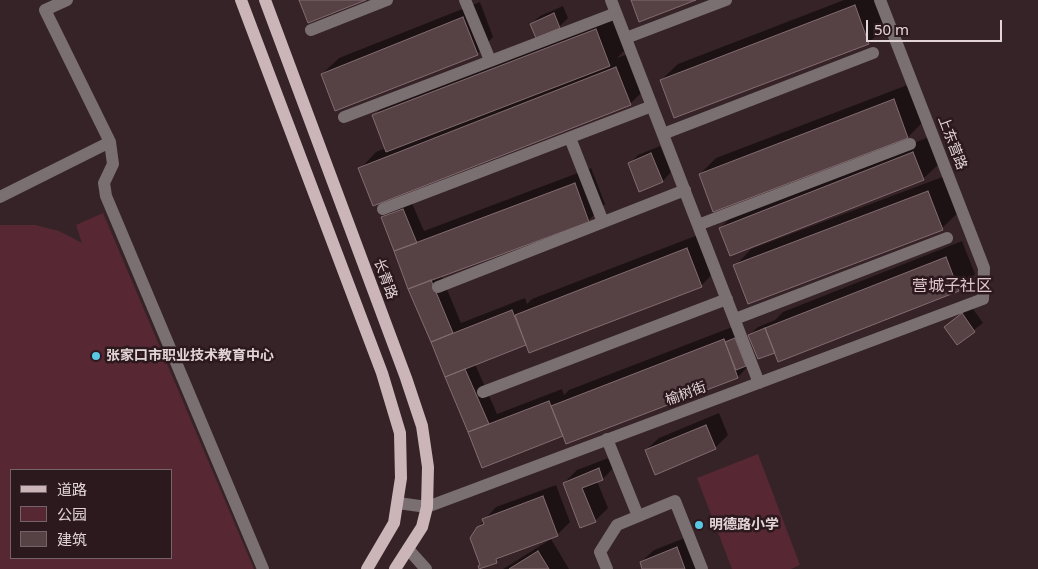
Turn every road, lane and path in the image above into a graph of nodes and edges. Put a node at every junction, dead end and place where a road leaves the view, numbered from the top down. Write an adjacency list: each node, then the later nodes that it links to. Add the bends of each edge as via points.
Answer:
1 (67, 0): 9 (street)
2 (241, 0): 34 (main road, via 382,373 400,433)
3 (265, 0): 35 (main road, 长青路, via 422,426 428,467)
4 (387, 0): 11 (street)
5 (465, 0): 14 (street)
6 (612, 0): 10 (street)
7 (726, 0): 12 (street)
8 (880, 0): 29 (street, 上东营路, via 984,268)
9 (42, 5): 19 (street)
10 (616, 12): 12 (street); 14 (street)
11 (311, 30)
12 (626, 38): 15 (street)
13 (872, 53): 17 (street)
14 (490, 60): 16 (street)
15 (652, 106): 17 (street); 18 (street)
16 (344, 116)
17 (663, 134): 21 (street)
18 (570, 138): 23 (street); 24 (street)
19 (110, 142): 22 (street); 38 (street, via 113,164 104,182 106,196)
20 (910, 144): 25 (street)
21 (685, 190): 24 (street); 25 (street)
22 (0, 197)
23 (383, 209)
24 (603, 222): 27 (street)
25 (698, 225): 28 (street)
26 (947, 238): 30 (street)
27 (438, 287)
28 (727, 299): 30 (street); 32 (street)
29 (983, 299): 31 (street, 榆树街)
30 (735, 319): 31 (street)
31 (759, 383): 33 (street, 榆树街)
32 (483, 392)
33 (607, 439): 35 (street, 榆树街); 36 (street)
34 (398, 503): 35 (street, 榆树街); 39 (main road, via 394,523)
35 (427, 507): 37 (main road, 长青路, via 422,527)
36 (638, 516): 42 (street, via 616,525 600,552); 43 (street, via 675,501)
37 (408, 548): 40 (main road, 长青路); 41 (street)
38 (263, 569)
39 (367, 569)
40 (395, 569)
41 (426, 569)
42 (607, 569)
43 (702, 569)

